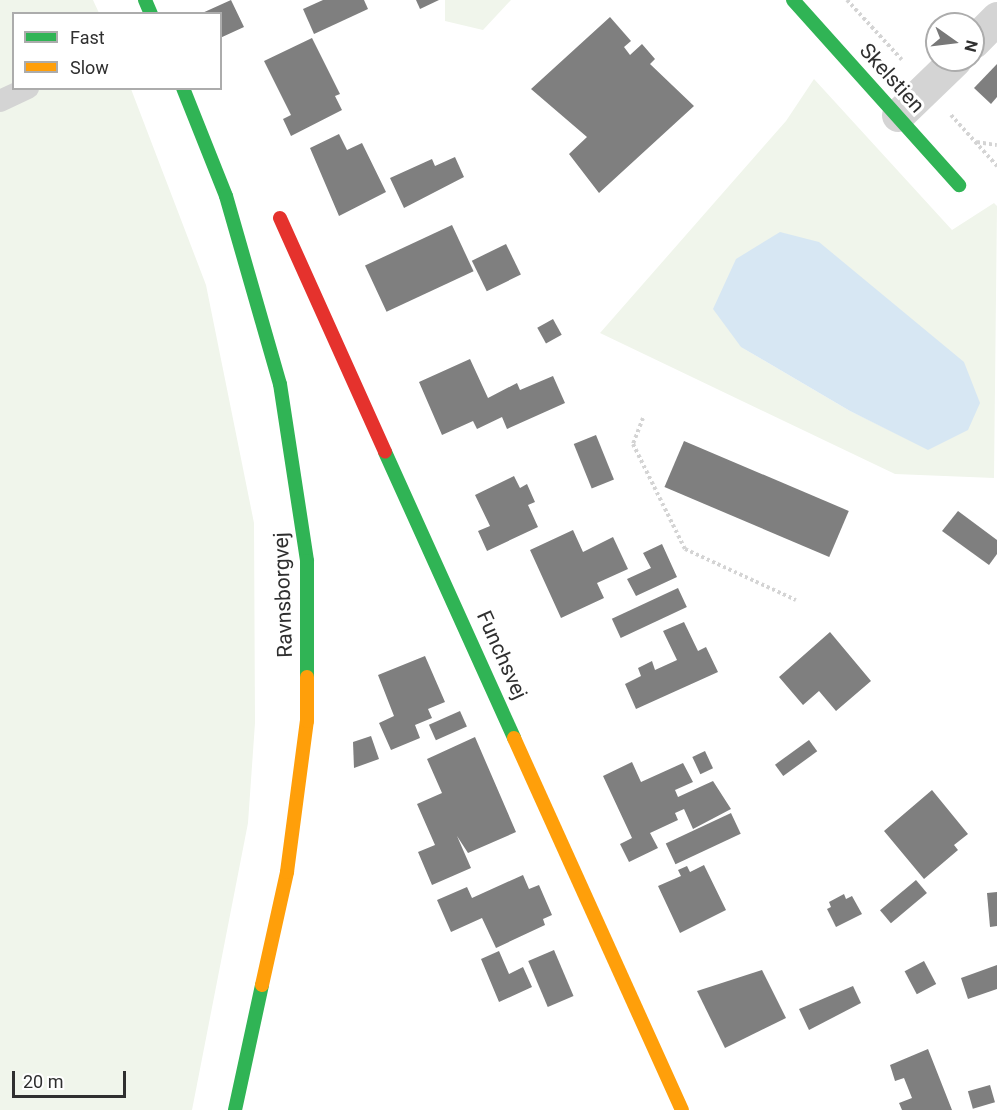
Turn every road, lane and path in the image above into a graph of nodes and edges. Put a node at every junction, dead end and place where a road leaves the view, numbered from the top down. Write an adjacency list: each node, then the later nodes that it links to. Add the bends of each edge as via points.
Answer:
1 (793, 0): 10 (street, Skelstien)
2 (847, 0): 6 (path)
3 (997, 18): 4 (street)
4 (985, 30)
5 (943, 72): 6 (street)
6 (927, 87): 10 (street); 11 (path)
7 (24, 90): 9 (lane)
8 (184, 90): 18 (street, Ravnsborgvej, via 226,196 280,384 306,561 307,721 287,872)
9 (0, 101)
10 (898, 115): 14 (street, Skelstien)
11 (976, 142): 12 (path); 13 (path)
12 (997, 145)
13 (997, 166)
14 (959, 185)
15 (280, 218): 19 (street, Funchsvej)
16 (643, 418): 17 (path, via 633,444 685,549)
17 (796, 600)
18 (235, 1110)
19 (682, 1110)

